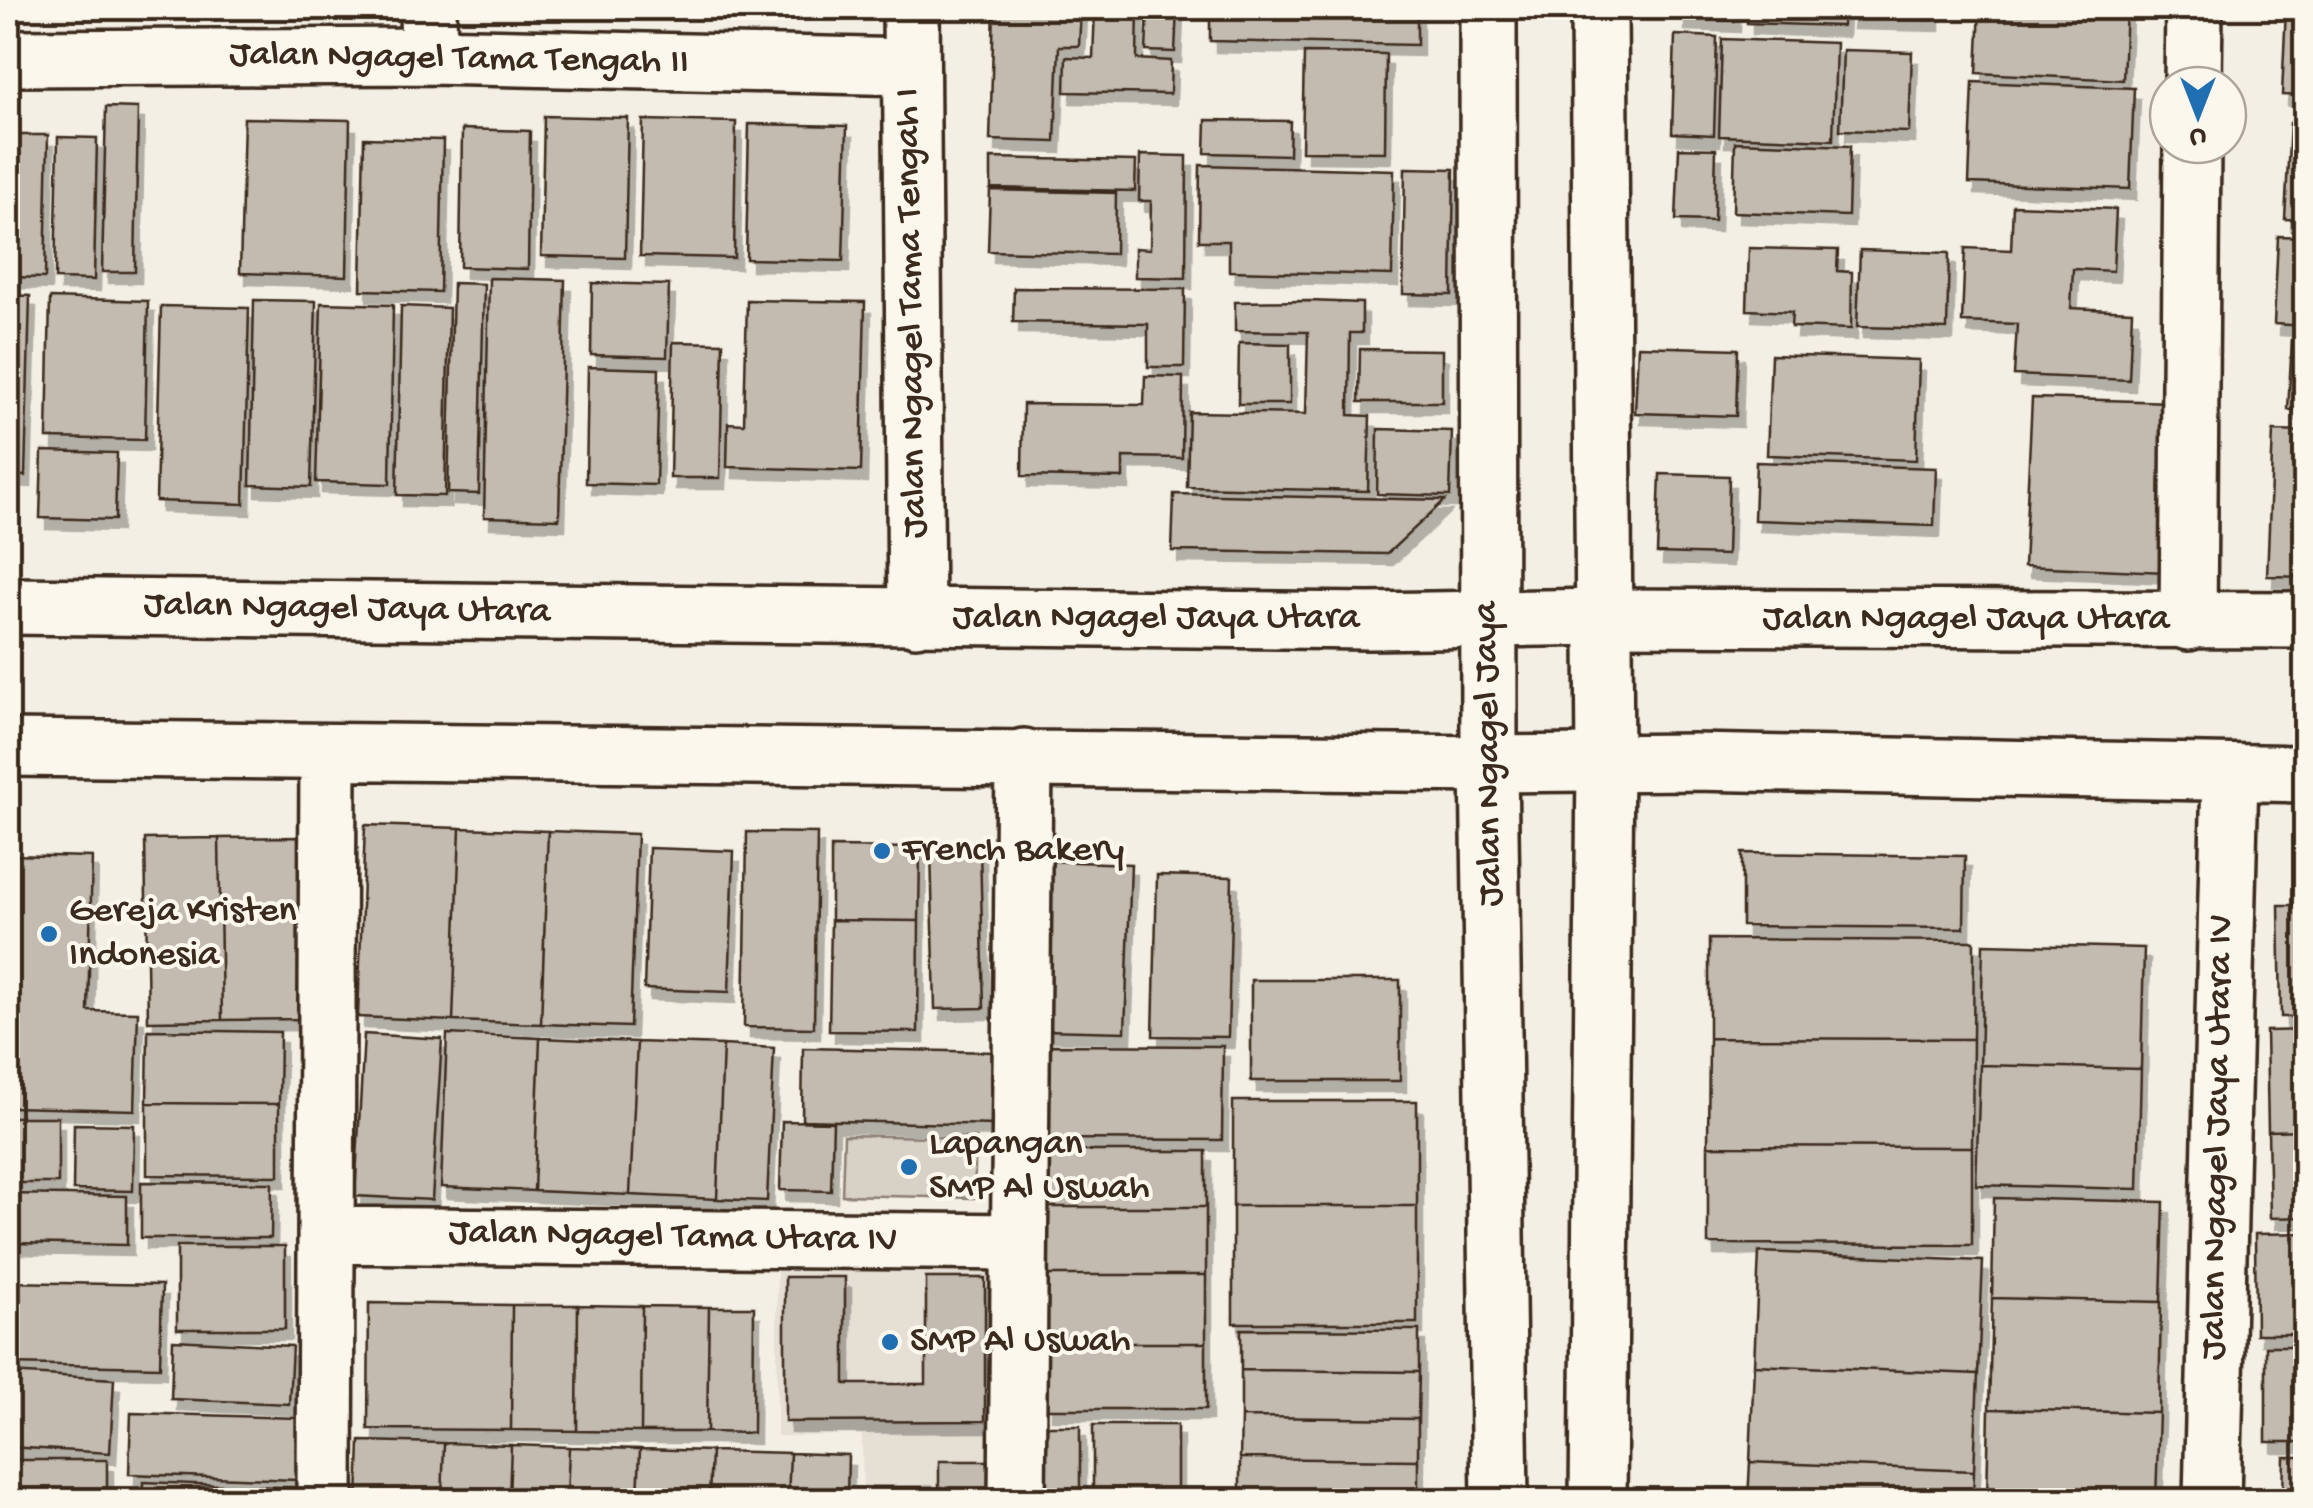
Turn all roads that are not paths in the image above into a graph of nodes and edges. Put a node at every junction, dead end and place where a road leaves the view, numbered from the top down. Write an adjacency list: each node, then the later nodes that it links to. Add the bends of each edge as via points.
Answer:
1 (911, 8): 8 (street, Jalan Ngagel Tama Tengah I)
2 (1488, 8): 13 (street, Jalan Ngagel Jaya)
3 (1599, 8): 11 (street)
4 (2194, 8): 7 (street)
5 (429, 32): 6 (street, Jalan Ngagel Tama Tengah II); 8 (street, Jalan Ngagel Tama Tengah II)
6 (8, 58)
7 (2193, 65)
8 (910, 67): 12 (street, Jalan Ngagel Tama Tengah I)
9 (2192, 165): 15 (street)
10 (8, 606): 12 (street, Jalan Ngagel Jaya Utara)
11 (1605, 617): 13 (street, Jalan Ngagel Jaya Utara); 15 (street, Jalan Ngagel Jaya Utara); 19 (street)
12 (916, 618): 13 (street, Jalan Ngagel Jaya Utara)
13 (1488, 619): 20 (street, Jalan Ngagel Jaya)
14 (2306, 620): 15 (street, Jalan Ngagel Jaya Utara)
15 (2188, 622)
16 (8, 748): 17 (street)
17 (328, 753): 18 (street); 23 (street)
18 (1024, 757): 20 (street); 24 (street)
19 (1605, 761): 20 (street); 21 (street); 28 (street)
20 (1488, 764): 27 (street, Jalan Ngagel Jaya)
21 (2230, 774): 22 (street); 29 (street, Jalan Ngagel Jaya Utara IV)
22 (2306, 774)
23 (328, 1234): 24 (street, Jalan Ngagel Tama Utara IV); 25 (street)
24 (1019, 1242): 26 (street)
25 (325, 1500)
26 (1017, 1500)
27 (1500, 1500)
28 (1598, 1500)
29 (2212, 1500)

